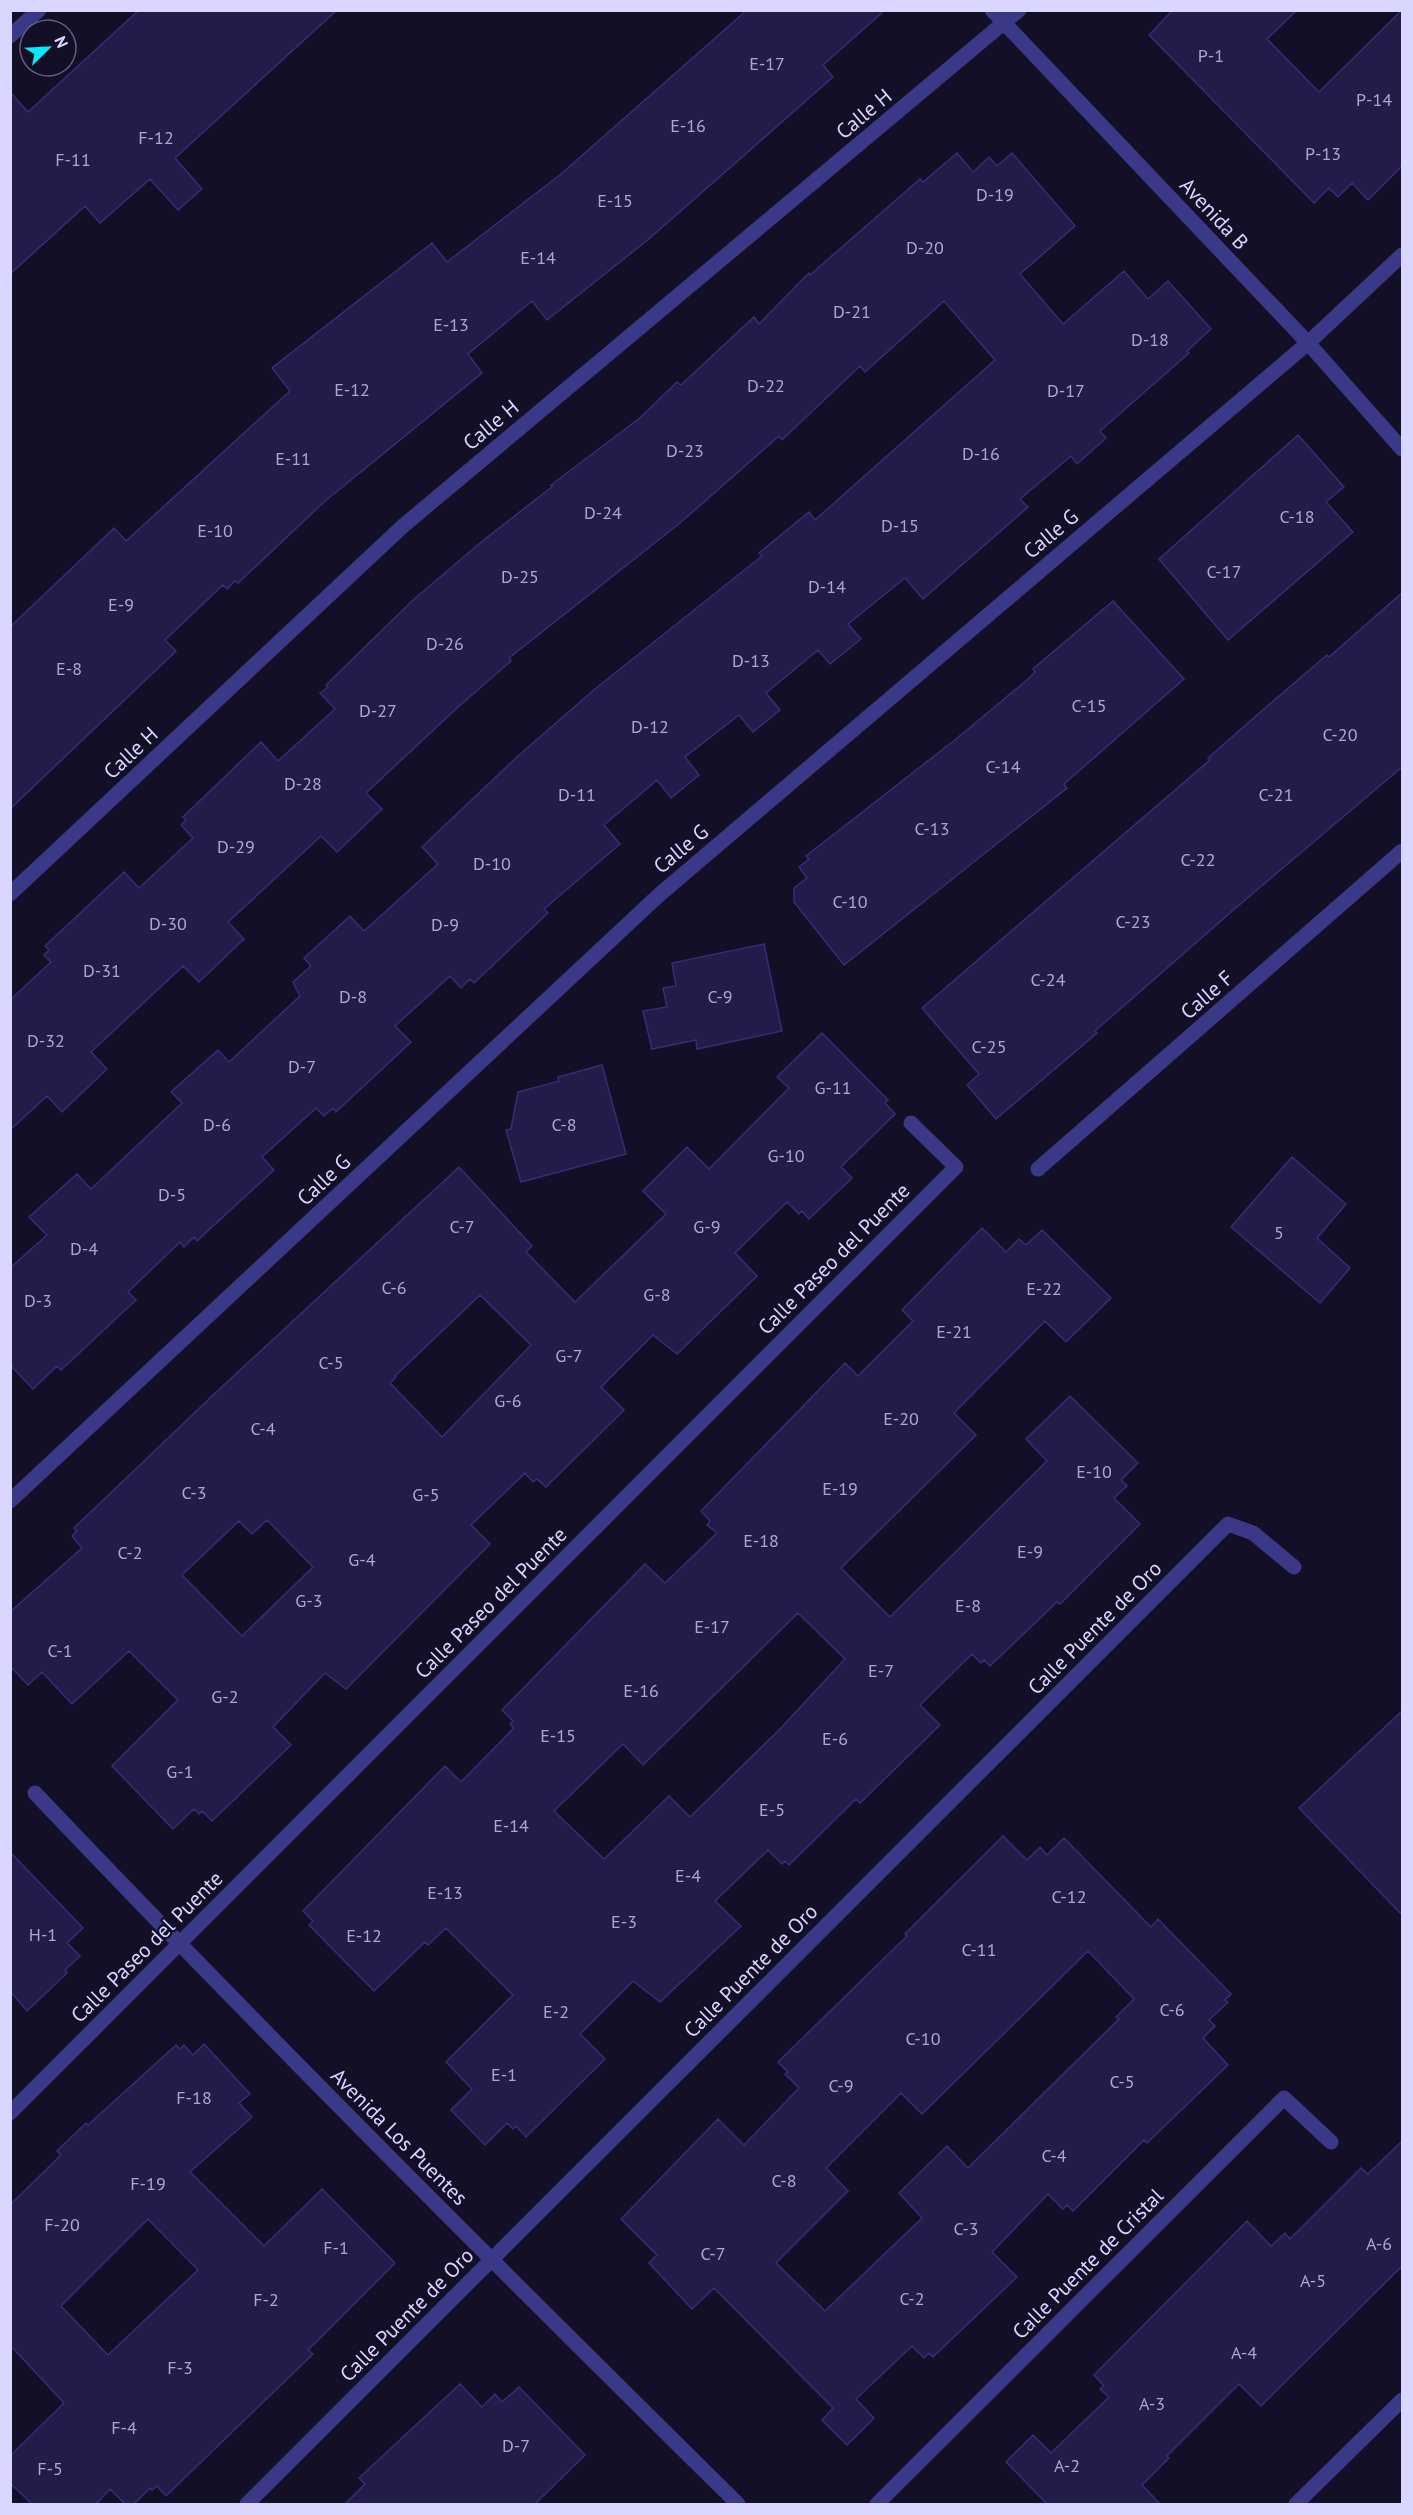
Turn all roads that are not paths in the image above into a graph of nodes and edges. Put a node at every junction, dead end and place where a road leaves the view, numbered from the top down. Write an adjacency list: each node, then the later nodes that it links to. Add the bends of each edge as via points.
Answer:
1 (39, 10): 5 (street)
2 (992, 10): 4 (street, Avenida B)
3 (1019, 10): 4 (street, Calle H)
4 (1005, 24): 7 (street, Avenida B); 10 (street, Calle H, via 403,526)
5 (10, 36)
6 (1402, 255): 7 (street, Calle G)
7 (1308, 344): 8 (street, Avenida B); 13 (street, Calle G, via 659,895)
8 (1402, 449)
9 (1402, 852): 12 (street, Calle F)
10 (10, 894)
11 (911, 1123): 16 (street, Calle Paseo del Puente, via 956,1167)
12 (1038, 1169)
13 (10, 1501)
14 (1294, 1567): 19 (street, Calle Puente de Oro, via 1253,1533 1228,1524)
15 (35, 1793): 16 (street, Avenida Los Puentes)
16 (179, 1945): 17 (street, Calle Paseo del Puente); 19 (street, Avenida Los Puentes)
17 (10, 2113)
18 (1331, 2142): 23 (street, Calle Puente de Cristal, via 1284,2098)
19 (491, 2261): 21 (street, Calle Puente de Oro); 22 (street, Avenida Los Puentes)
20 (1402, 2400): 24 (street)
21 (247, 2505)
22 (738, 2505)
23 (877, 2505)
24 (1296, 2505)

